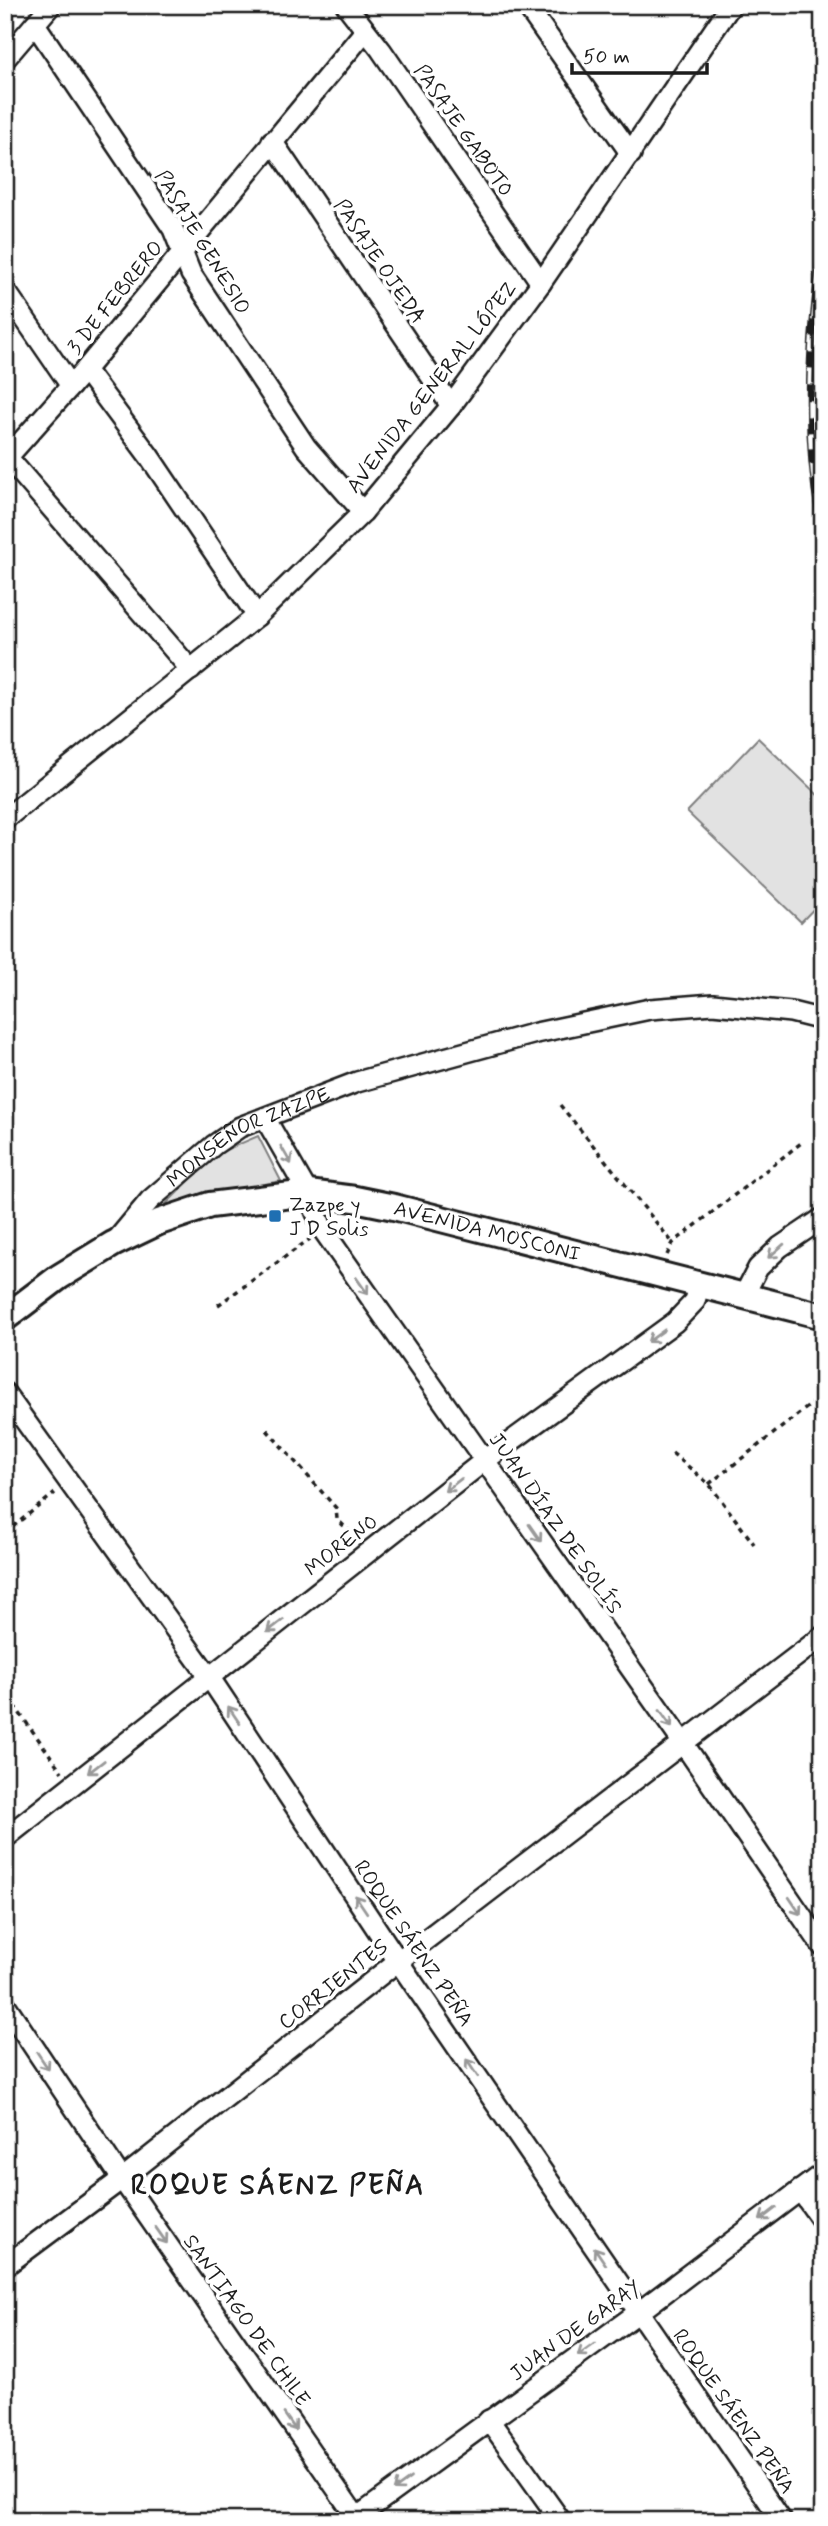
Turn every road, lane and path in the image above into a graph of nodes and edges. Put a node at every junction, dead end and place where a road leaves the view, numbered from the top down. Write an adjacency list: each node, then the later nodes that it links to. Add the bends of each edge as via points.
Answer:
1 (51, 5): 5 (street)
2 (346, 5): 6 (street, PASAJE GABOTO)
3 (526, 5): 9 (street)
4 (731, 5): 9 (street, AVENIDA GENERAL LÓPEZ)
5 (35, 24): 7 (street); 10 (street, PASAJE GENESIO, via 173,229)
6 (365, 31): 8 (street, 3 DE FEBRERO); 11 (street, PASAJE GABOTO)
7 (6, 57)
8 (272, 141): 10 (street, 3 DE FEBRERO); 15 (street, PASAJE OJEDA)
9 (631, 154): 11 (street, AVENIDA GENERAL LÓPEZ)
10 (182, 250): 13 (street, 3 DE FEBRERO); 17 (street, PASAJE GENESIO, via 191,274 306,447)
11 (541, 283): 15 (street, AVENIDA GENERAL LÓPEZ)
12 (5, 290): 14 (street)
13 (85, 370): 14 (street, 3 DE FEBRERO); 18 (street)
14 (71, 386): 16 (street, 3 DE FEBRERO)
15 (451, 406): 17 (street, AVENIDA GENERAL LÓPEZ)
16 (6, 459): 19 (street)
17 (363, 512): 18 (street, AVENIDA GENERAL LÓPEZ)
18 (257, 616): 19 (street, AVENIDA GENERAL LÓPEZ)
19 (191, 670): 20 (street, AVENIDA GENERAL LÓPEZ)
20 (5, 819)
21 (823, 1020): 23 (street, MONSEÑOR ZAZPE, via 713,1004 650,1009 536,1032 357,1082)
22 (560, 1105): 28 (path)
23 (265, 1118): 25 (street, JUAN DÍAZ DE SOLÍS, one-way to 25); 29 (street, MONSEÑOR ZAZPE, via 240,1127 214,1146 150,1200)
24 (801, 1143): 28 (path)
25 (308, 1193): 27 (street, JUAN DÍAZ DE SOLÍS); 29 (street, AVENIDA MOSCONI, via 210,1205); 30 (street, AVENIDA MOSCONI, via 394,1207)
26 (823, 1217): 32 (street, one-way to 32, via 758,1268)
27 (323, 1230): 33 (path); 40 (street, JUAN DÍAZ DE SOLÍS, one-way to 40)
28 (673, 1243): 30 (path)
29 (113, 1244): 35 (street, MONSEÑOR ZAZPE)
30 (656, 1276): 31 (street, AVENIDA MOSCONI)
31 (699, 1286): 32 (street, AVENIDA MOSCONI); 40 (street, MORENO, one-way to 40, via 695,1301 675,1322)
32 (743, 1297): 34 (street, AVENIDA MOSCONI)
33 (218, 1305)
34 (823, 1316)
35 (5, 1318)
36 (5, 1393): 41 (street, ROQUE SÁENZ PEÑA)
37 (823, 1395): 42 (path)
38 (267, 1430): 45 (path, via 336,1508 337,1519)
39 (672, 1453): 42 (path)
40 (484, 1461): 45 (street, MORENO, one-way to 45); 49 (street, JUAN DÍAZ DE SOLÍS, one-way to 49)
41 (68, 1483): 43 (path); 47 (street, ROQUE SÁENZ PEÑA)
42 (709, 1484): 44 (path)
43 (5, 1533)
44 (754, 1544)
45 (370, 1551): 47 (street, MORENO, one-way to 47)
46 (823, 1636): 49 (street, CORRIENTES)
47 (209, 1678): 50 (street, MORENO, one-way to 50); 53 (street, ROQUE SÁENZ PEÑA, one-way to 47)
48 (8, 1697): 50 (path)
49 (683, 1743): 52 (street, JUAN DÍAZ DE SOLÍS, one-way to 52); 53 (street, CORRIENTES)
50 (72, 1785): 51 (street, MORENO)
51 (5, 1838)
52 (823, 1947)
53 (398, 1961): 56 (street, CORRIENTES); 60 (street, ROQUE SÁENZ PEÑA, one-way to 53)
54 (5, 2004): 56 (street, SANTIAGO DE CHILE, one-way to 56)
55 (823, 2173): 57 (street, JUAN DE GARAY)
56 (122, 2179): 59 (street, CORRIENTES); 62 (street, SANTIAGO DE CHILE, one-way to 62)
57 (800, 2190): 58 (street); 60 (street, JUAN DE GARAY, one-way to 60)
58 (823, 2222)
59 (5, 2266)
60 (639, 2312): 61 (street, JUAN DE GARAY, one-way to 61); 64 (street, ROQUE SÁENZ PEÑA)
61 (489, 2420): 62 (street, JUAN DE GARAY, one-way to 62); 63 (street)
62 (356, 2520)
63 (561, 2521)
64 (782, 2521)

